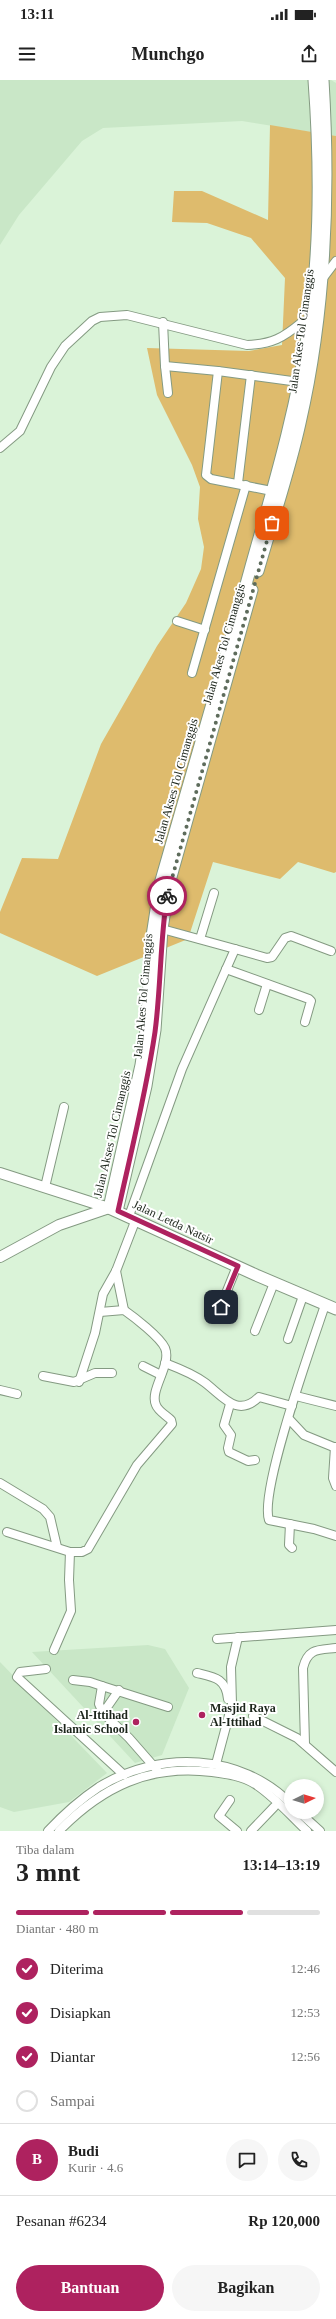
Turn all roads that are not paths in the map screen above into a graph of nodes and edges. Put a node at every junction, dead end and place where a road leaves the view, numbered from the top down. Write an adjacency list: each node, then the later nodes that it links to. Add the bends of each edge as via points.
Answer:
1 (314, 80): 4 (main road, Jalan Akses Tol Cimanggis, via 319,184)
2 (322, 80): 4 (main road, Jalan Akes Tol Cimanggis, via 327,187)
3 (336, 261): 4 (street)
4 (319, 277): 6 (main road, Jalan Akses Tol Cimanggis)
5 (163, 322): 6 (street, via 247,345 264,344 284,337 302,322); 7 (street); 12 (street, via 127,315 100,317 92,321 65,346 51,367 20,431)
6 (314, 323): 10 (main road, Jalan Akses Tol Cimanggis); 14 (main road, Jalan Akes Tol Cimanggis, via 300,424)
7 (164, 366): 8 (street); 11 (street)
8 (218, 371): 9 (street); 13 (street, via 206,475 211,479)
9 (251, 375): 10 (street); 13 (street)
10 (299, 382): 14 (main road, Jalan Akses Tol Cimanggis)
11 (168, 393)
12 (0, 448)
13 (242, 484): 14 (street); 16 (street)
14 (276, 492): 19 (main road, Jalan Akes Tol Cimanggis, via 169,884); 30 (main road, Jalan Akses Tol Cimanggis, via 160,884 152,936 146,1030 141,1065)
15 (177, 621): 16 (street)
16 (205, 630): 17 (street)
17 (192, 673)
18 (214, 893): 20 (street)
19 (162, 929): 20 (street); 30 (main road, Jalan Akes Tol Cimanggis, via 155,1030 147,1079)
20 (200, 939): 21 (street)
21 (235, 949): 22 (street, via 272,958 285,938 291,936); 23 (street)
22 (331, 951)
23 (226, 970): 24 (street); 31 (street, via 182,1070)
24 (267, 984): 25 (street); 26 (street, via 311,1001)
25 (259, 1010)
26 (304, 1022)
27 (64, 1107): 29 (street)
28 (0, 1173): 29 (street)
29 (46, 1187): 30 (street)
30 (113, 1209): 31 (main road, Jalan Letda Natsir); 32 (street, via 59,1225)
31 (133, 1218): 33 (main road, Jalan Letda Natsir); 34 (street)
32 (0, 1257)
33 (238, 1266): 35 (main road, Jalan Letda Natsir); 41 (street)
34 (116, 1271): 39 (street); 40 (street, via 103,1294)
35 (274, 1283): 36 (main road, Jalan Letda Natsir); 42 (street)
36 (303, 1296): 37 (main road, Jalan Letda Natsir); 43 (street)
37 (325, 1305): 38 (main road, Jalan Letda Natsir); 52 (street)
38 (336, 1309)
39 (124, 1310): 40 (street); 44 (street, via 142,1323 165,1348)
40 (100, 1312): 49 (street)
41 (216, 1318)
42 (255, 1330)
43 (288, 1339)
44 (165, 1363): 47 (street); 53 (street, via 204,1382)
45 (143, 1366): 47 (street)
46 (112, 1372): 49 (street, via 95,1373)
47 (161, 1375): 66 (street, via 154,1400 157,1408 171,1420 170,1429 137,1465 88,1549)
48 (43, 1376): 49 (street, via 65,1382)
49 (79, 1382)
50 (0, 1390): 51 (street)
51 (17, 1394)
52 (296, 1396): 54 (street); 55 (street)
53 (230, 1404): 54 (street, via 241,1406 254,1402 259,1396); 58 (street, via 224,1425 231,1435 229,1452 248,1461)
54 (292, 1406): 56 (street)
55 (336, 1406)
56 (289, 1419): 57 (street, via 304,1435); 61 (street, via 267,1512 269,1520)
57 (335, 1448): 60 (street, via 332,1478)
58 (255, 1460)
59 (0, 1483): 64 (street, via 43,1508 50,1517)
60 (336, 1486)
61 (290, 1524): 63 (street); 65 (street, via 288,1538)
62 (8, 1532): 64 (street)
63 (336, 1536)
64 (57, 1547): 66 (street)
65 (292, 1548)
66 (70, 1552): 71 (street, via 71,1611)
67 (336, 1630): 68 (street)
68 (238, 1637): 69 (street); 81 (street, via 231,1667 232,1704)
69 (217, 1639)
70 (336, 1648): 80 (street, via 313,1651 306,1656 303,1668)
71 (54, 1650)
72 (46, 1669): 84 (street, via 20,1672 17,1677)
73 (196, 1673): 81 (street, via 217,1677 227,1690 226,1708)
74 (73, 1680): 75 (street)
75 (102, 1686): 76 (street); 78 (street, via 99,1704)
76 (119, 1690): 77 (street); 78 (street)
77 (168, 1707)
78 (103, 1713): 82 (street)
79 (253, 1716): 80 (street)
80 (305, 1744): 83 (street)
81 (213, 1763): 82 (street, via 181,1762); 85 (street, via 255,1777)
82 (156, 1769): 84 (street); 90 (street, via 112,1788 92,1801); 93 (street, via 233,1774 270,1795)
83 (336, 1772)
84 (124, 1774): 89 (street, via 98,1788)
85 (284, 1799)
86 (230, 1800): 91 (street, via 220,1816)
87 (274, 1807): 92 (street)
88 (307, 1819): 94 (street)
89 (48, 1831)
90 (59, 1831)
91 (237, 1831)
92 (251, 1831)
93 (307, 1831)
94 (320, 1831)

